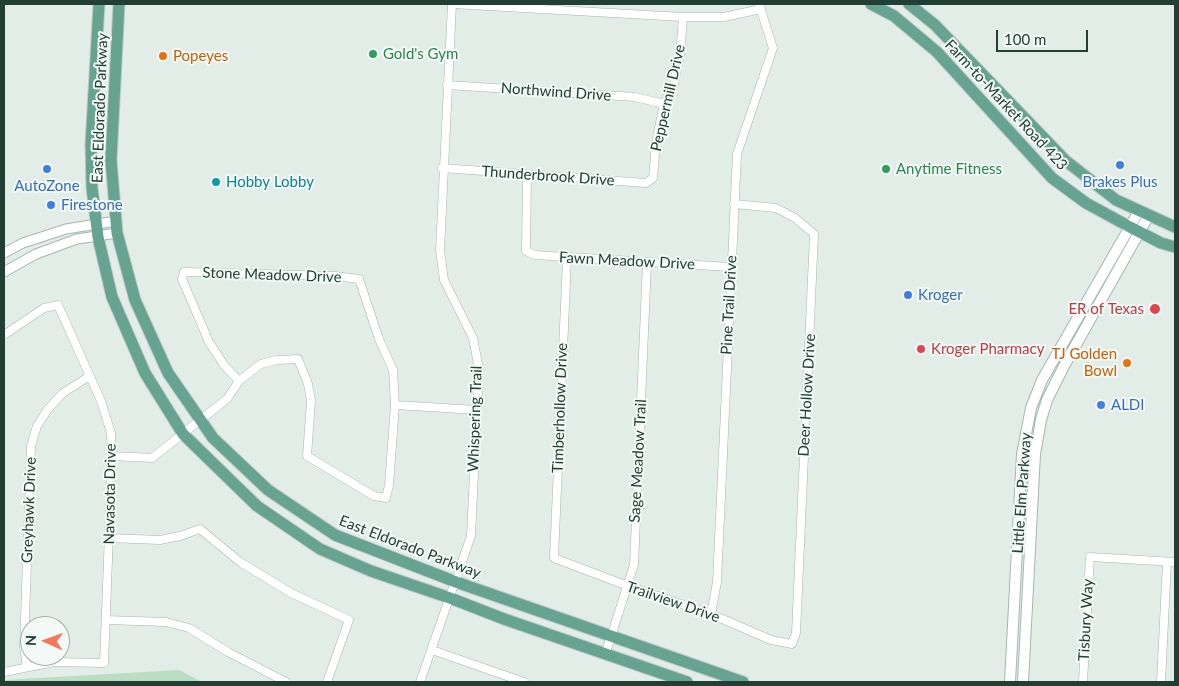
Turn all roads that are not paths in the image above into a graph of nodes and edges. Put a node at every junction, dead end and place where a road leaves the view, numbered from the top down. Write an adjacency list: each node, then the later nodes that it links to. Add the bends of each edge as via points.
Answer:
1 (99, 4): 10 (main road, East Eldorado Parkway)
2 (119, 4): 11 (main road, East Eldorado Parkway)
3 (452, 4): 7 (street); 12 (street, Whispering Trail)
4 (871, 4): 9 (main road, Farm-to-Market Road 423, via 894,16)
5 (909, 4): 8 (main road, Farm-to-Market Road 423)
6 (760, 6): 7 (street, via 724,17); 17 (street, Pine Trail Drive, via 773,48 737,154)
7 (683, 18): 13 (street, Peppermill Drive, via 674,84)
8 (965, 56): 9 (main road); 18 (main road, Farm-to-Market Road 423, via 1066,161 1116,200)
9 (952, 68): 21 (main road, Farm-to-Market Road 423, via 1052,178 1086,203)
10 (95, 78): 11 (main road); 20 (main road, East Eldorado Parkway, via 91,144)
11 (115, 80): 19 (main road, East Eldorado Parkway, via 111,160)
12 (447, 85): 13 (street, Northwind Drive, via 635,97); 14 (street, Whispering Trail)
13 (664, 104): 16 (street, Peppermill Drive)
14 (442, 168): 15 (street, Thunderbrook Drive); 36 (street, Whispering Trail, via 440,250 444,280 473,338 479,369)
15 (527, 174): 16 (street, Thunderbrook Drive, via 646,183); 28 (street, Fawn Meadow Drive, via 526,251)
16 (653, 178)
17 (734, 204): 30 (street, Pine Trail Drive); 51 (street, Deer Hollow Drive, via 776,208 796,218 814,234 796,633)
18 (1144, 213): 21 (main road, Little Elm Parkway); 22 (main road, Farm-to-Market Road 423); 24 (main road, Little Elm Parkway)
19 (116, 221): 20 (street); 23 (main road, East Eldorado Parkway)
20 (95, 224): 25 (main road, East Eldorado Parkway); 27 (street, via 66,229)
21 (1130, 227): 24 (main road, Farm-to-Market Road 423); 40 (main road, Little Elm Parkway, via 1042,380 1026,427)
22 (1175, 227)
23 (117, 233): 25 (street); 37 (main road, East Eldorado Parkway, via 134,300 168,373)
24 (1141, 233): 26 (main road, Farm-to-Market Road 423); 41 (main road, Little Elm Parkway, via 1047,400 1037,438)
25 (98, 236): 31 (street, via 54,247); 38 (main road, East Eldorado Parkway, via 119,314 145,373)
26 (1175, 247)
27 (4, 253)
28 (567, 258): 29 (street, Fawn Meadow Drive); 43 (street, Timberhollow Drive)
29 (648, 262): 30 (street, Fawn Meadow Drive); 46 (street, Sage Meadow Trail, via 634,565)
30 (730, 267): 48 (street, Pine Trail Drive, via 717,582)
31 (4, 272)
32 (4, 335): 33 (street, Navasota Drive, via 44,308 58,305)
33 (88, 377): 39 (street, Navasota Drive, via 101,401 111,434); 54 (street, Greyhawk Drive, via 63,393 48,409 37,426 31,446 24,647)
34 (239, 381): 35 (street, via 261,364 298,359 311,402 307,456 374,496 386,498); 35 (street, Stone Meadow Drive, via 209,342 182,279 184,272 359,279 378,339 393,370); 37 (street, via 227,398)
35 (394, 405): 36 (street)
36 (477, 410): 45 (street, Whispering Trail, via 471,536)
37 (200, 422): 38 (street); 45 (main road, East Eldorado Parkway, via 268,490 336,535)
38 (183, 434): 39 (street, via 152,458); 47 (main road, East Eldorado Parkway, via 257,506 320,549 371,571)
39 (112, 456): 42 (street, Navasota Drive)
40 (1022, 476): 41 (main road); 62 (main road, Little Elm Parkway)
41 (1034, 476): 63 (main road, Little Elm Parkway)
42 (109, 538): 49 (street, Navasota Drive); 57 (street, via 160,540 200,529 240,562 291,593 349,620)
43 (554, 558): 46 (street, Trailview Drive)
44 (1171, 562): 64 (street, Tisbury Way, via 1090,557); 65 (street)
45 (456, 582): 47 (street, Whispering Trail); 50 (main road, East Eldorado Parkway)
46 (628, 586): 48 (street, Trailview Drive); 50 (street, Sage Meadow Trail)
47 (450, 598): 52 (street, Whispering Trail); 53 (main road, East Eldorado Parkway)
48 (710, 614): 51 (street, Trailview Drive, via 771,640)
49 (106, 620): 54 (street, Navasota Drive, via 104,663 54,662); 56 (street, via 166,622 189,628)
50 (612, 636): 53 (street, Sage Meadow Trail); 61 (main road, East Eldorado Parkway)
51 (792, 644)
52 (432, 650): 58 (street, Whispering Trail); 59 (street)
53 (605, 655): 60 (main road, East Eldorado Parkway)
54 (27, 667): 55 (street)
55 (4, 672)
56 (286, 682)
57 (326, 682)
58 (420, 682)
59 (524, 682)
60 (687, 682)
61 (743, 682)
62 (1010, 682)
63 (1023, 682)
64 (1083, 682)
65 (1161, 682)

